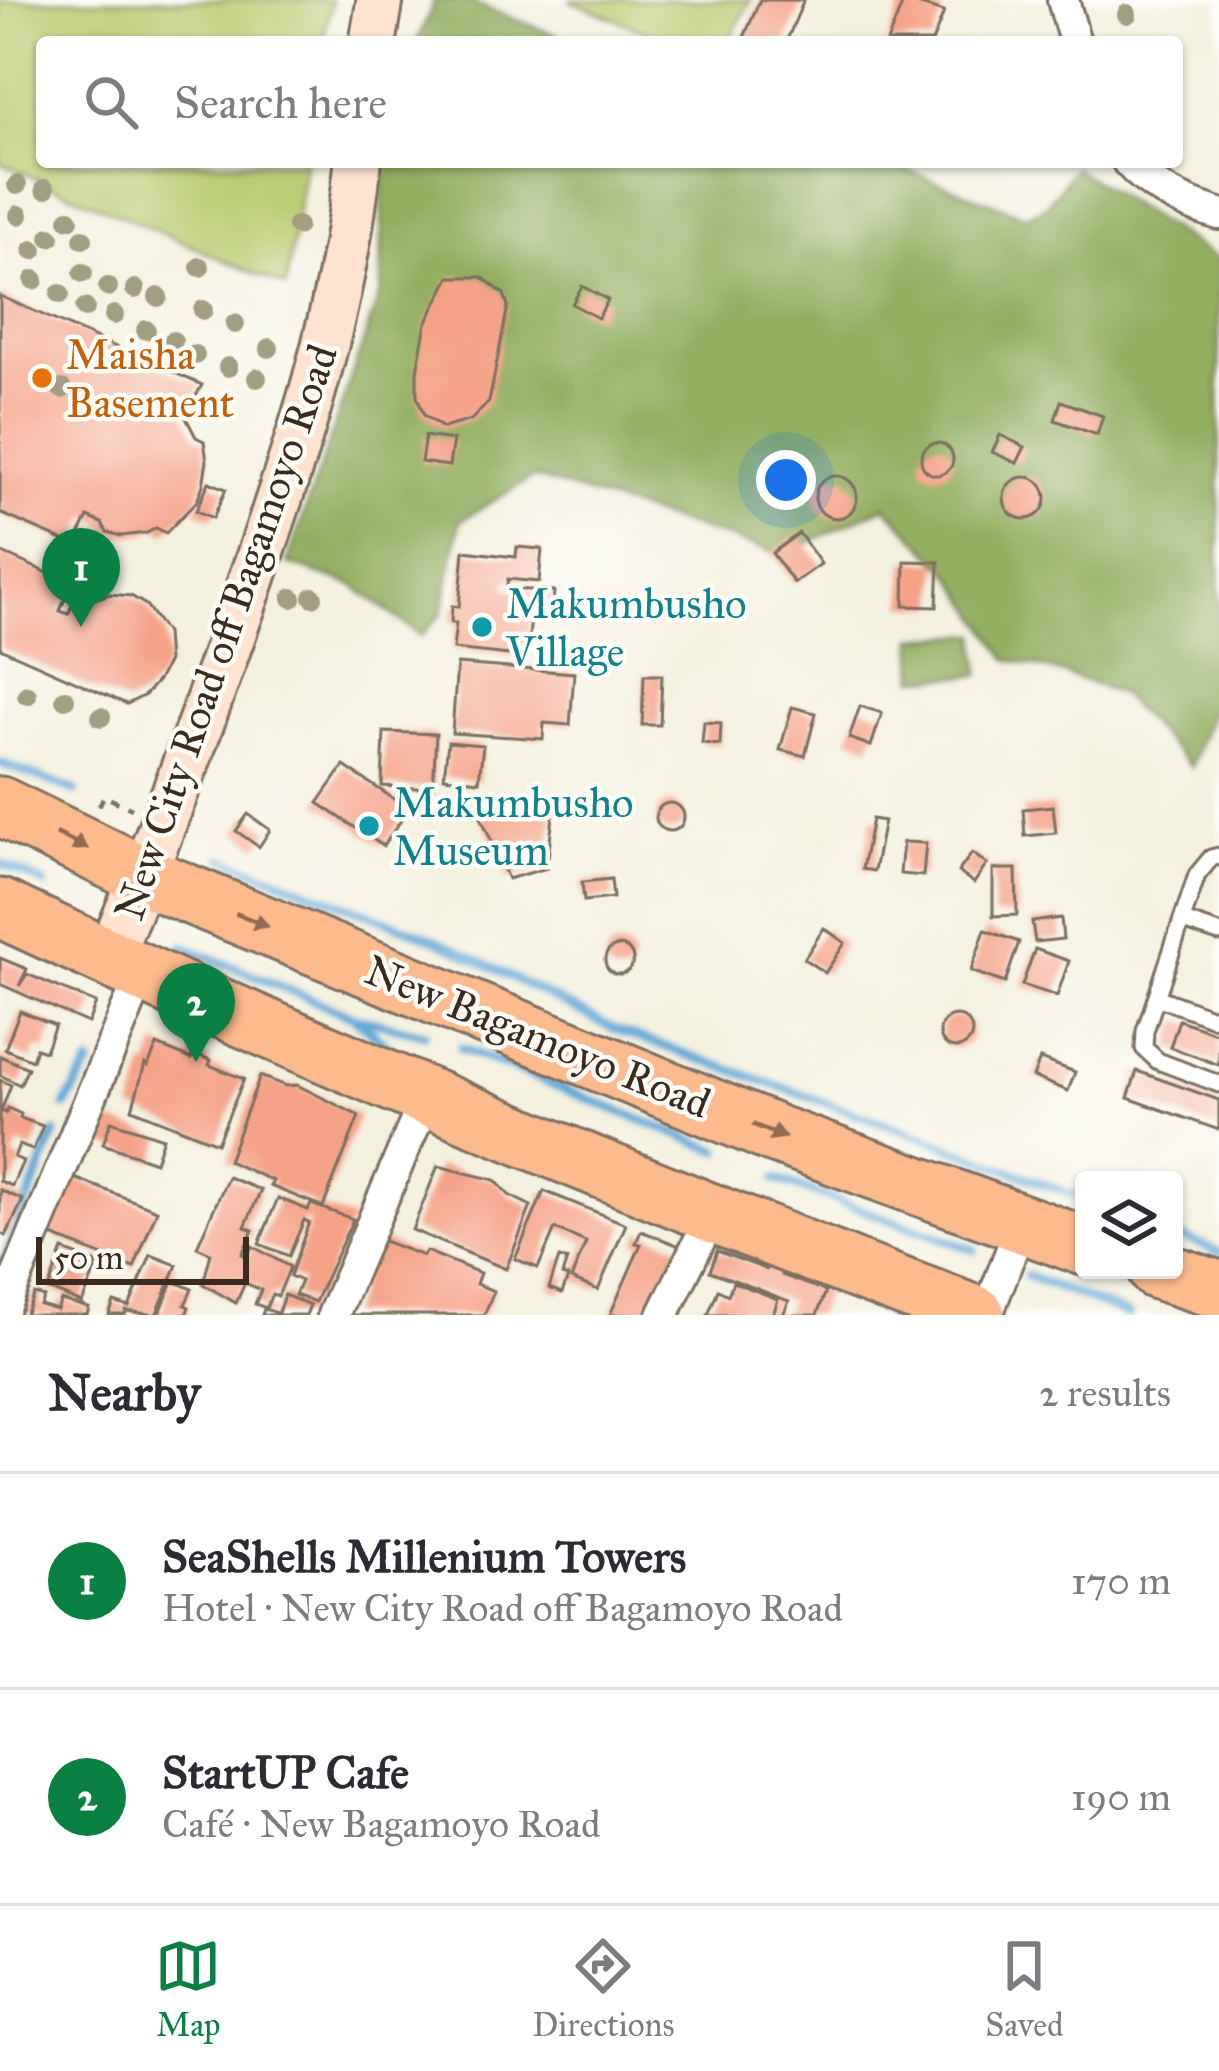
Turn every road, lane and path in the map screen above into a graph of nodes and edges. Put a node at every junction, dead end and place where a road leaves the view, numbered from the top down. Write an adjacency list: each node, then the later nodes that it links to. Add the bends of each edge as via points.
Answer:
1 (380, 0): 3 (street)
2 (1063, 0): 4 (street)
3 (374, 36)
4 (1073, 36)
5 (357, 168): 10 (street, New City Road off Bagamoyo Road, via 337,310 312,401)
6 (1133, 168): 7 (street, via 1188,205)
7 (1219, 214)
8 (0, 806): 10 (highway, New Bagamoyo Road, one-way to 10)
9 (1219, 856): 12 (lane, via 1197,874)
10 (144, 877): 15 (street, New City Road off Bagamoyo Road); 21 (highway, New Bagamoyo Road, one-way to 21, via 775,1134)
11 (0, 908): 15 (highway)
12 (1183, 921): 14 (lane); 16 (lane)
13 (0, 924): 15 (street)
14 (1219, 933)
15 (122, 974): 19 (street); 25 (street); 29 (highway, via 721,1220)
16 (1159, 998): 17 (lane); 18 (lane, via 1144,1048)
17 (1219, 1020)
18 (1219, 1084)
19 (419, 1114): 20 (street); 26 (street)
20 (710, 1219): 27 (street); 28 (street, via 843,1269)
21 (1021, 1225): 22 (highway, New Bagamoyo Road); 30 (street)
22 (1075, 1243)
23 (1183, 1278): 24 (highway)
24 (1219, 1290)
25 (1, 1315)
26 (333, 1315)
27 (663, 1315)
28 (924, 1315)
29 (976, 1315)
30 (987, 1315)

